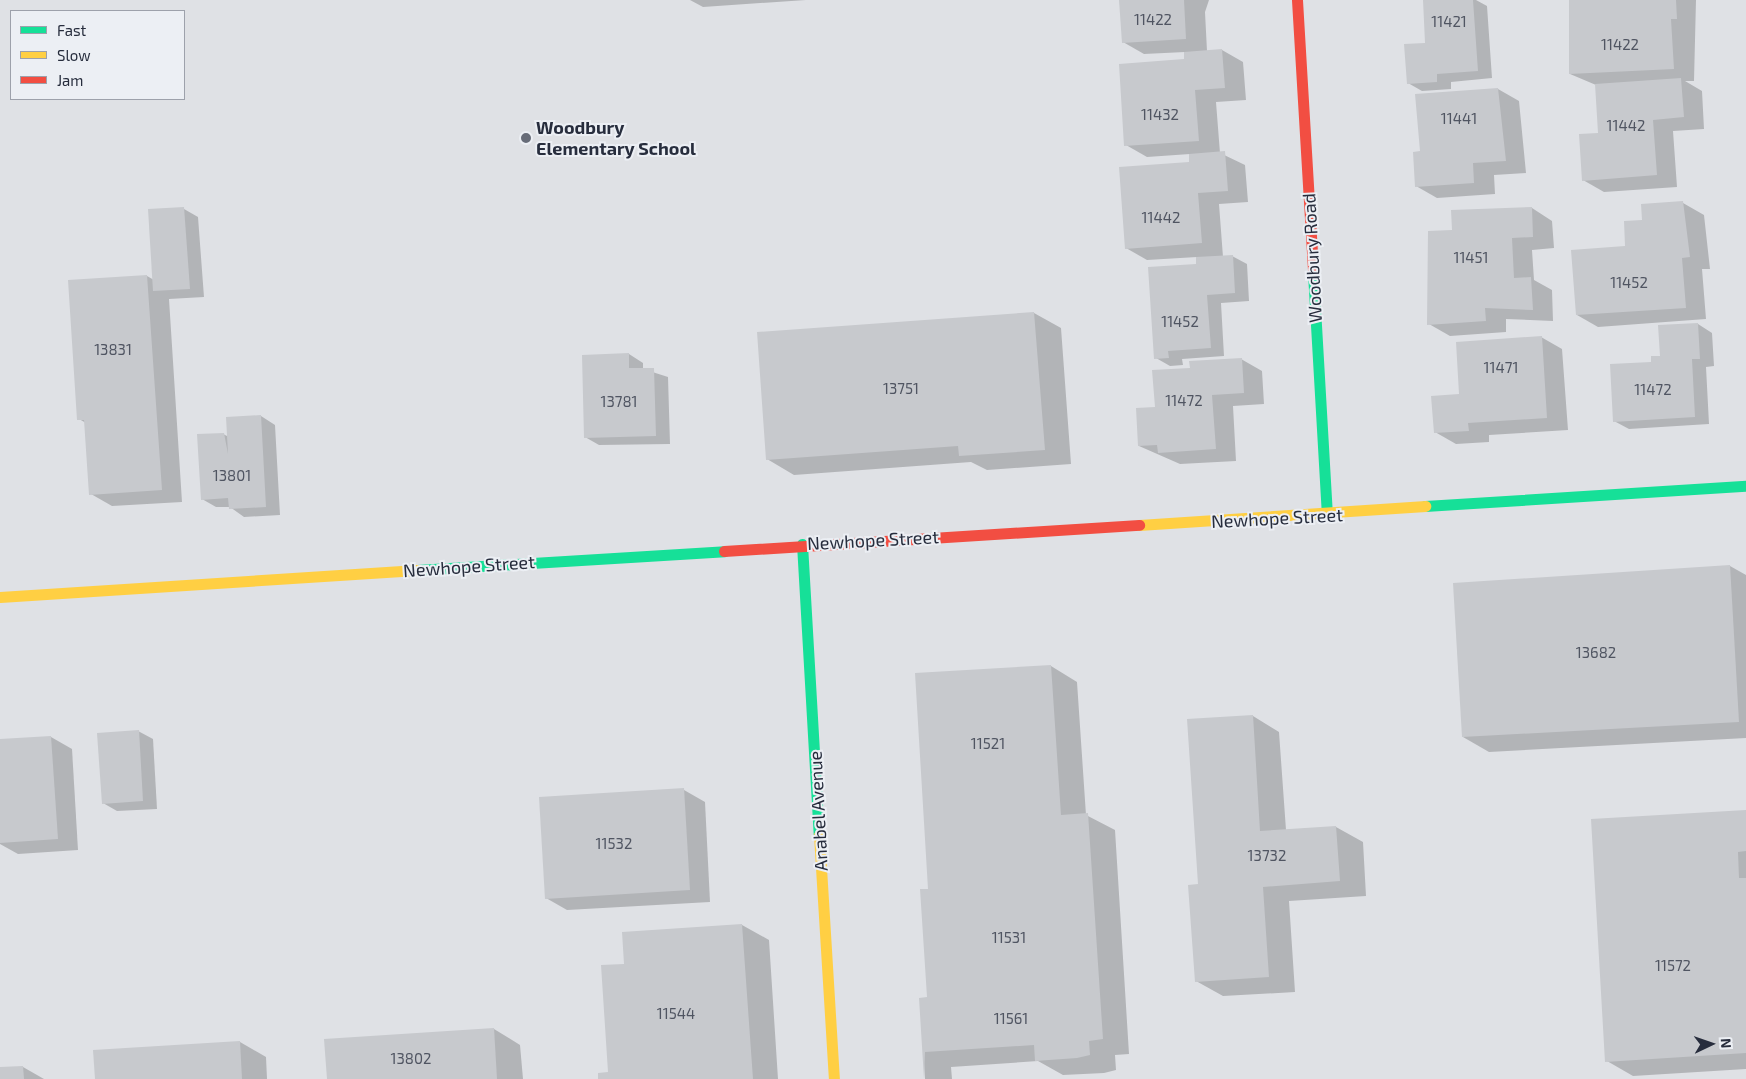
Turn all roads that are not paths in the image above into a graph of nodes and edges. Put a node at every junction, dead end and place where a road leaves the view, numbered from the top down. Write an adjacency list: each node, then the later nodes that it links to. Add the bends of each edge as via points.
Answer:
1 (1297, 0): 3 (street, Woodbury Road)
2 (1746, 486): 3 (street, Newhope Street)
3 (1328, 516): 4 (street, Newhope Street)
4 (802, 544): 5 (street, Newhope Street); 6 (street, Anabel Avenue)
5 (0, 597)
6 (834, 1079)

